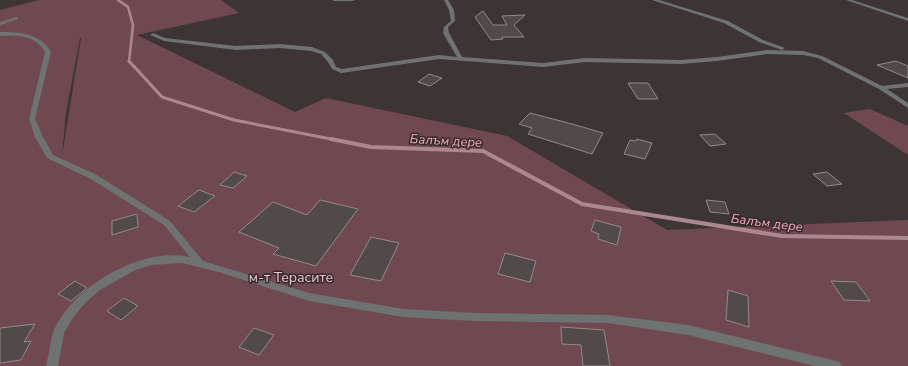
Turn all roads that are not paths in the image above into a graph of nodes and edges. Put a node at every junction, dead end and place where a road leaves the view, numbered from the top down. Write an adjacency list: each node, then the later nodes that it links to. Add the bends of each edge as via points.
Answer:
1 (334, 0): 2 (street)
2 (352, 0)
3 (446, 0): 12 (street, via 453,14 453,21 446,27 446,33)
4 (654, 0): 11 (street, via 726,22 772,46)
5 (848, 0): 7 (street)
6 (16, 18): 8 (street)
7 (908, 20)
8 (0, 24)
9 (0, 34): 16 (street, via 33,37 47,49 32,119 50,156 94,177 166,223)
10 (153, 35): 12 (street, via 164,40 236,48 280,46 312,49 323,53 334,68 341,71 421,58)
11 (803, 53): 12 (street, via 767,52 681,62 592,59 543,65); 14 (street, via 820,58)
12 (460, 58)
13 (908, 85): 14 (street)
14 (881, 88): 15 (street)
15 (908, 106)
16 (200, 263): 17 (street, via 182,259 152,261 132,267 96,287 81,300 59,332); 18 (street, via 309,297 403,313 608,319 688,330)
17 (52, 366)
18 (836, 366)

